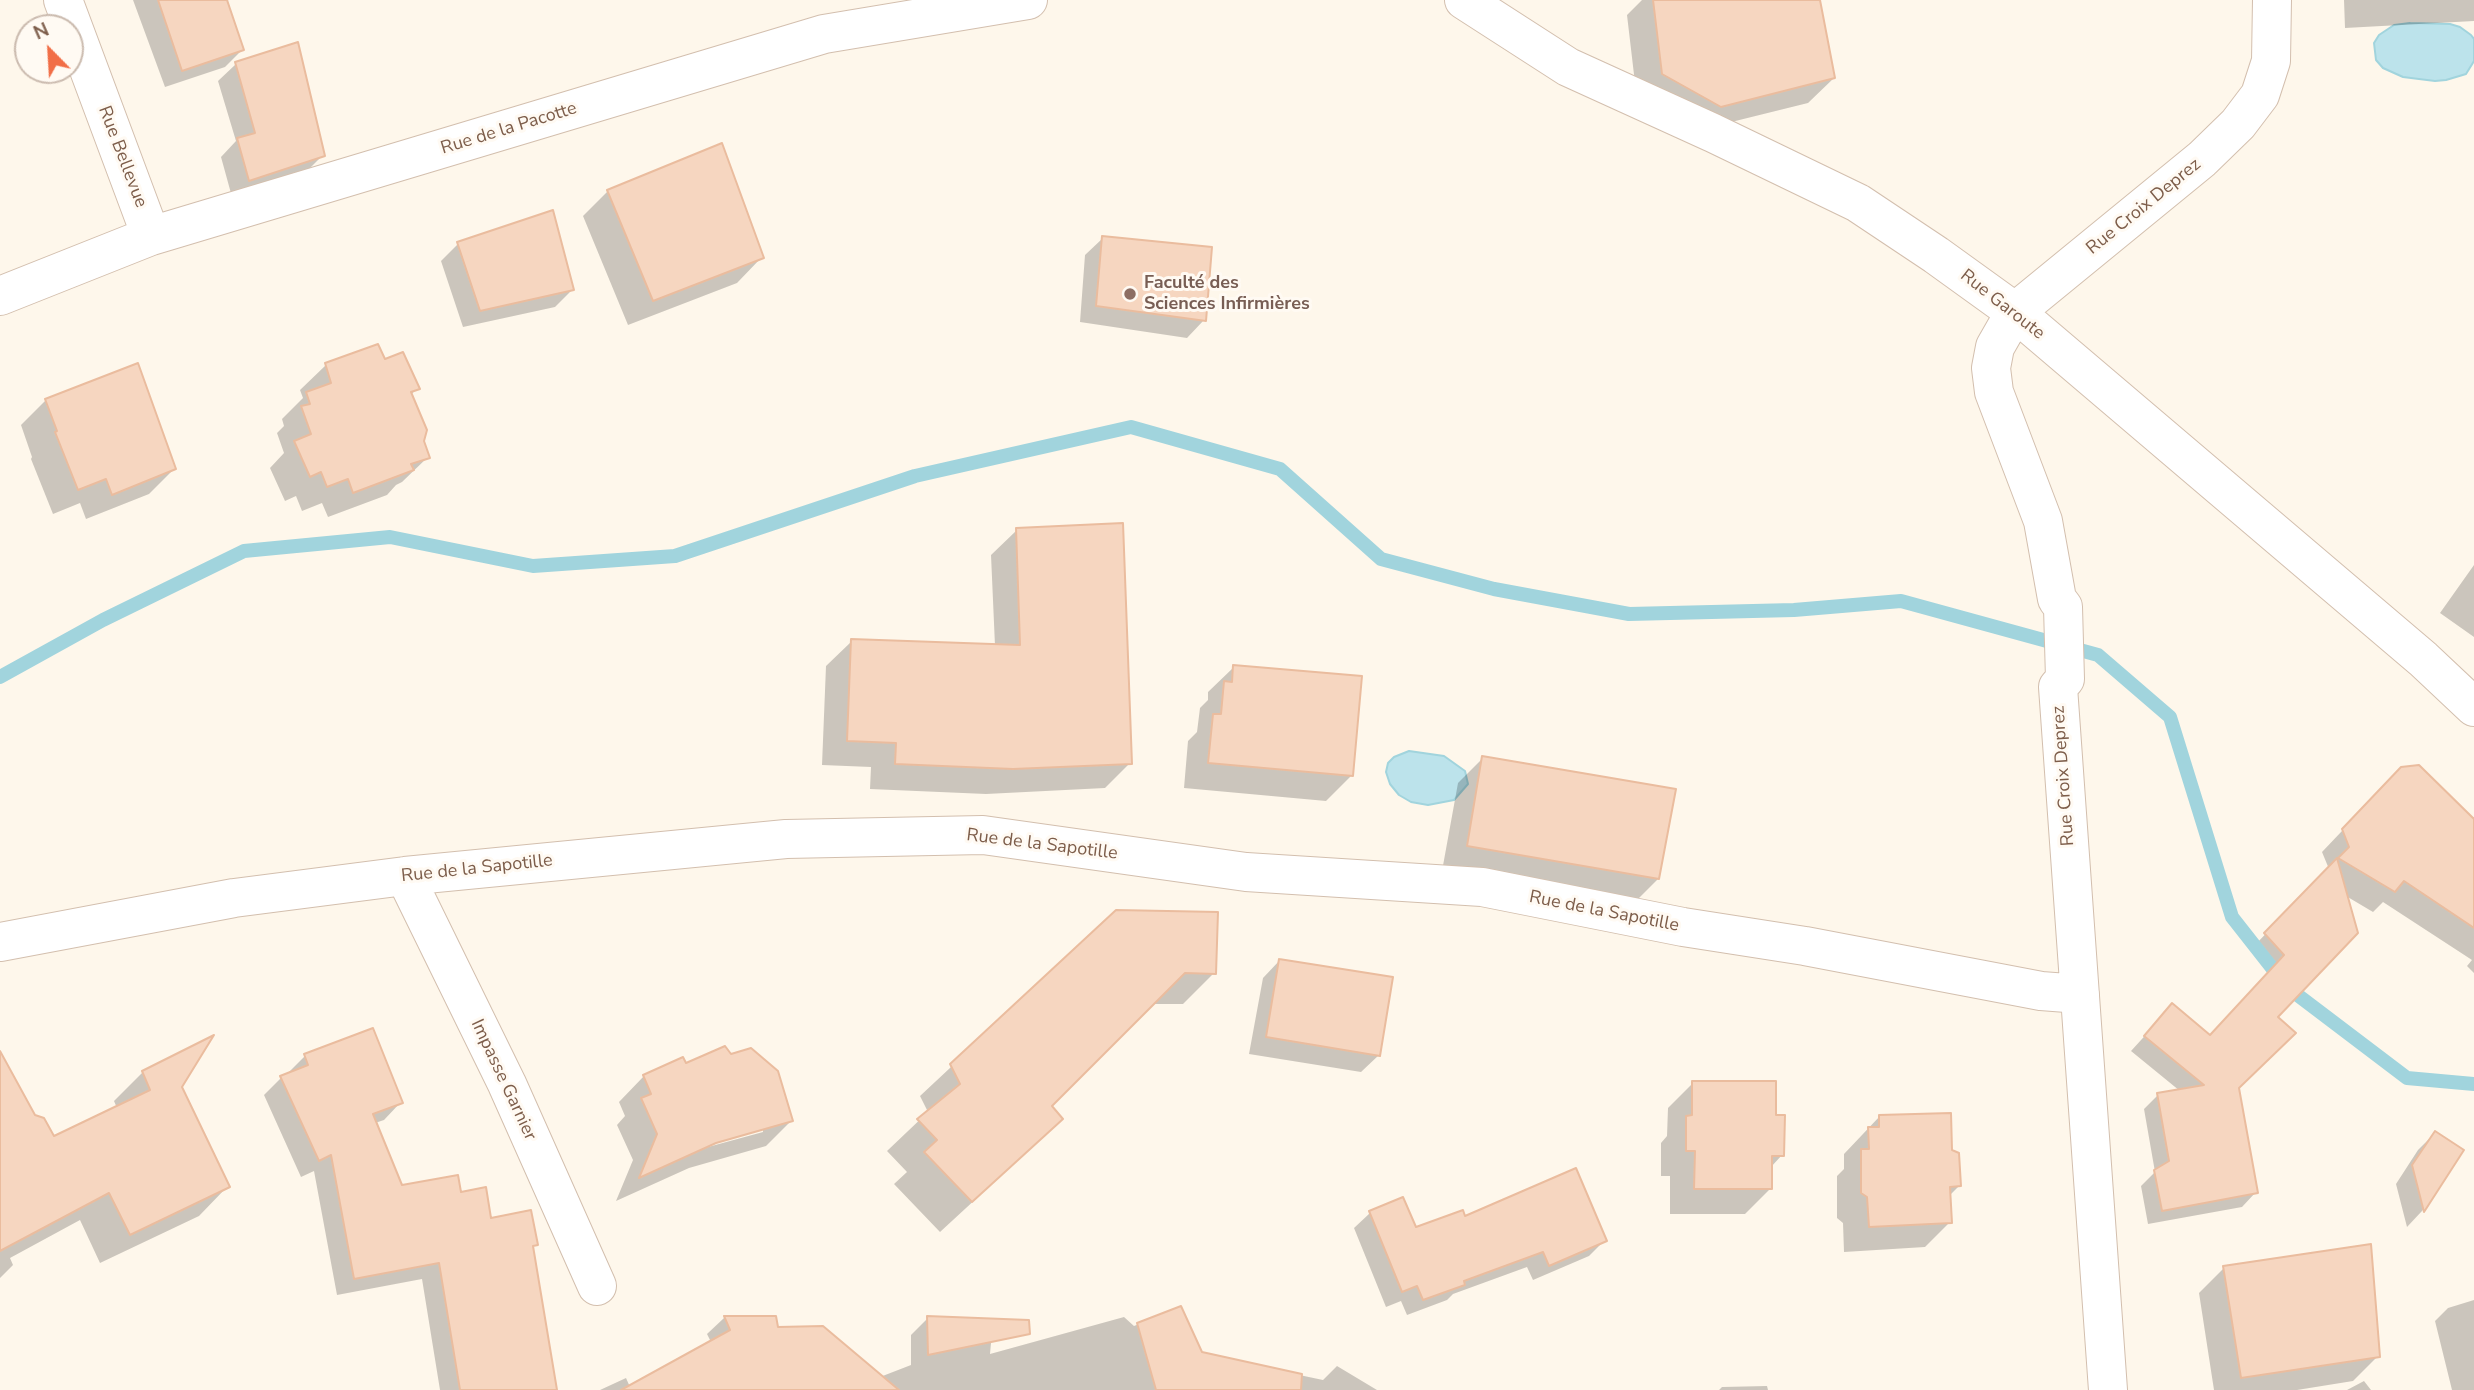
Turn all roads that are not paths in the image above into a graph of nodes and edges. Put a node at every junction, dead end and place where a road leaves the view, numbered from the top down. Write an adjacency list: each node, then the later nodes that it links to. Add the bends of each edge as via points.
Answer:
1 (63, 0): 5 (street, Rue Bellevue)
2 (1028, 0): 5 (street, Rue de la Pacotte, via 824,34)
3 (1464, 0): 7 (street, Rue Garoute, via 1568,67 1858,204)
4 (2272, 0): 7 (street, Rue Croix Deprez, via 2271,61 2260,95 2238,124 2202,159)
5 (151, 236): 6 (street, Rue de la Pacotte)
6 (0, 296)
7 (2015, 312): 8 (street, Rue Garoute); 11 (street, Rue Croix Deprez, via 1995,346 1991,368 1994,392 2043,521 2057,599 2063,607 2065,679 2058,687)
8 (2474, 707)
9 (405, 876): 10 (street, Rue de la Sapotille, via 234,898); 11 (street, Rue de la Sapotille, via 786,839 983,835 1245,872 1482,887 1683,928); 12 (street, Impasse Garnier, via 507,1084)
10 (0, 942)
11 (2080, 994): 13 (street, Rue Croix Deprez)
12 (597, 1286)
13 (2108, 1390)

